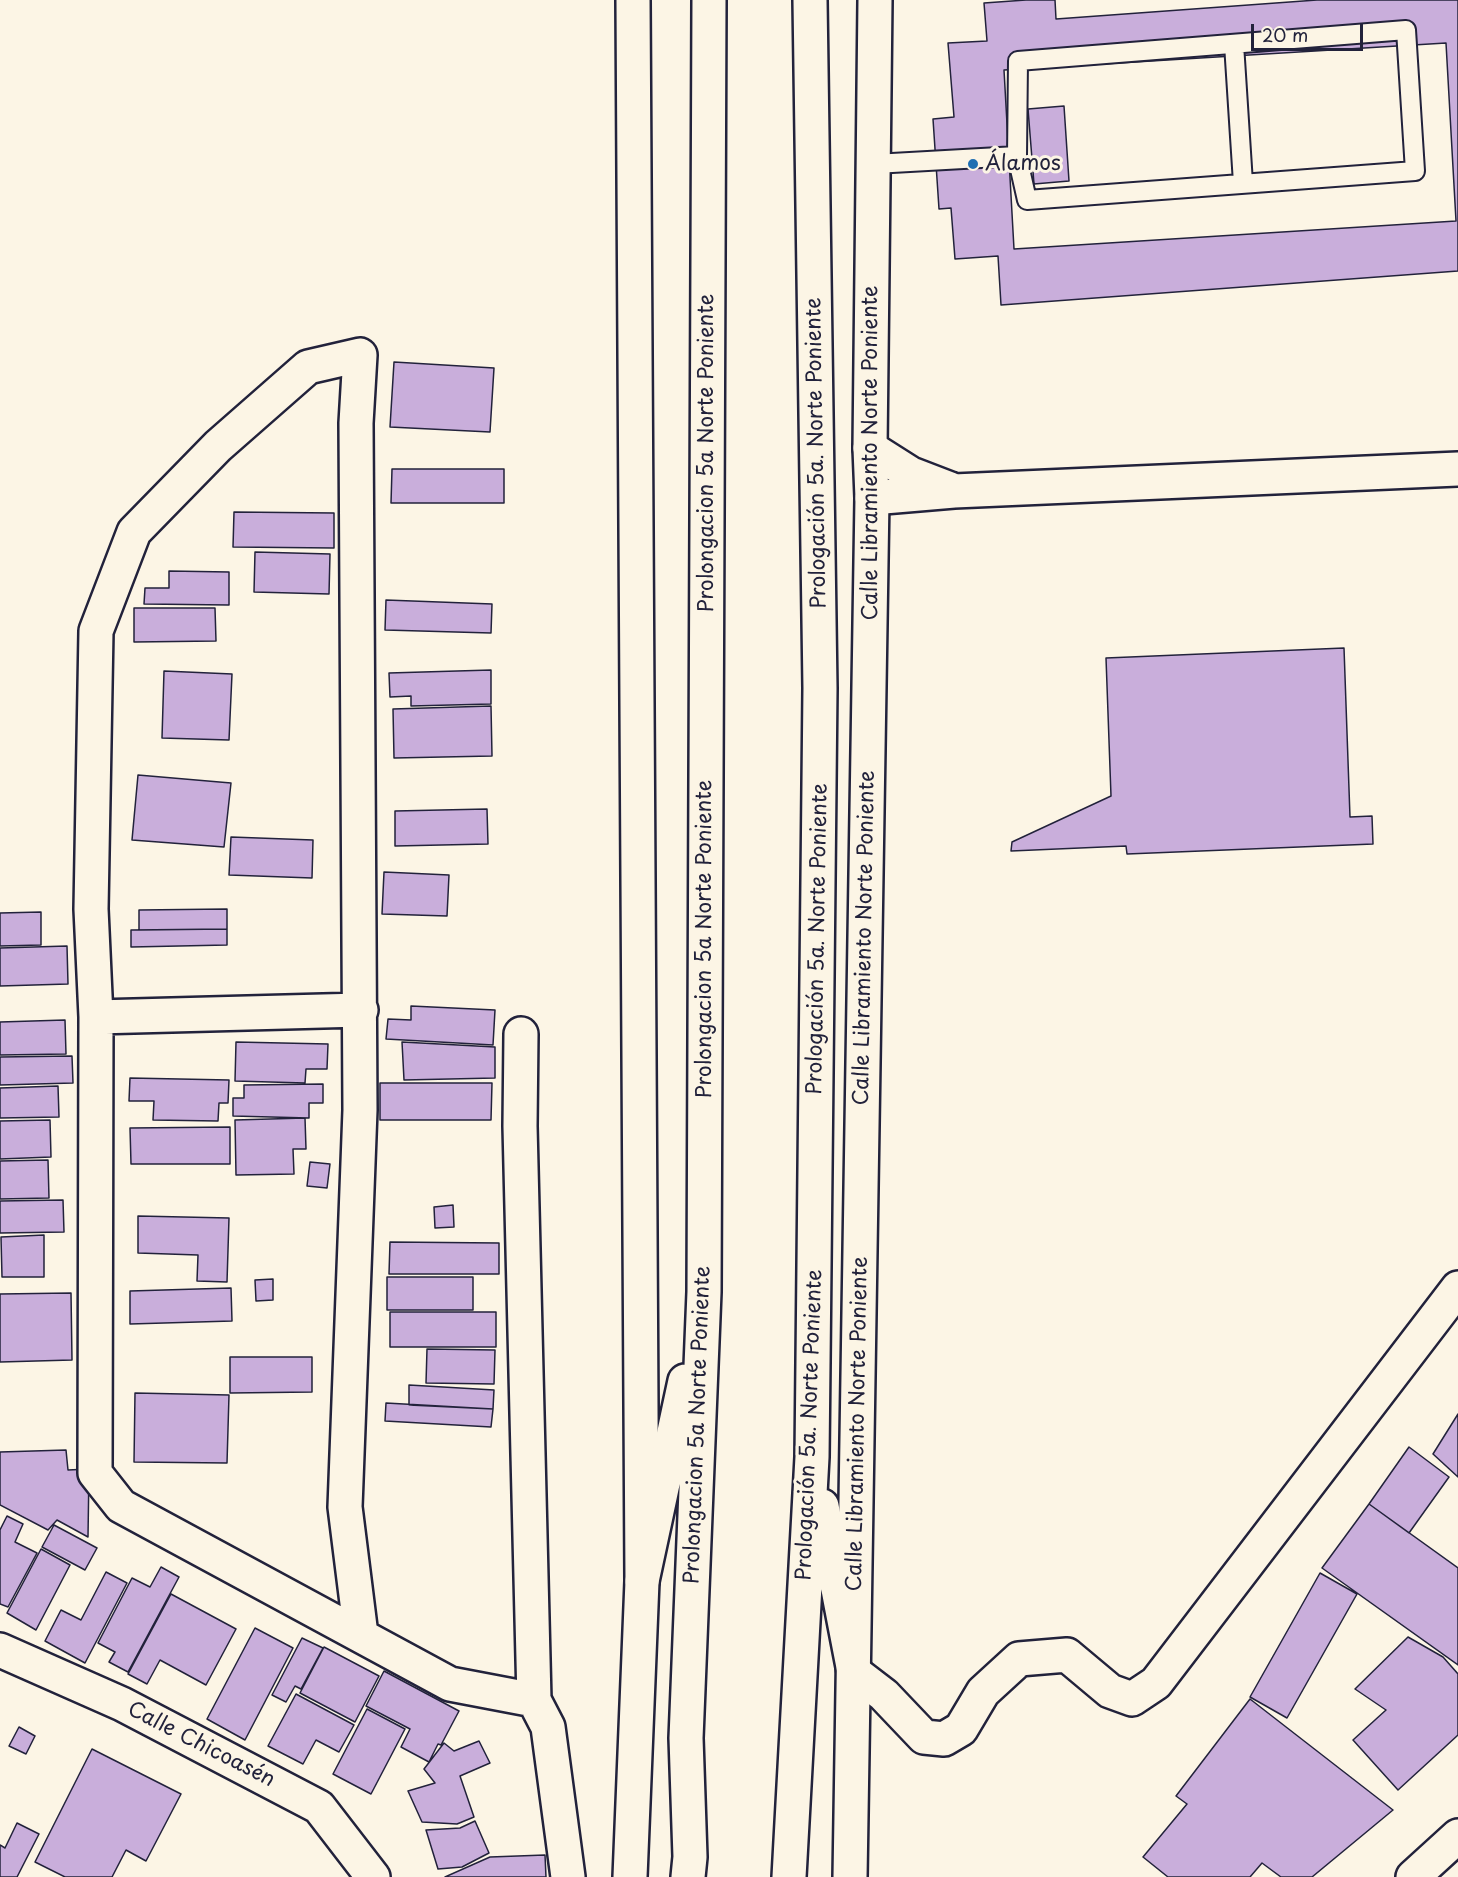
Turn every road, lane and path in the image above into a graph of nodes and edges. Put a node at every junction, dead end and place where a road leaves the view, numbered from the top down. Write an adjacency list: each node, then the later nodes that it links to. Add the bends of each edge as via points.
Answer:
1 (633, 0): 19 (street)
2 (710, 0): 17 (street, Prolongacion 5a Norte Poniente)
3 (810, 0): 18 (street, Prologación 5a. Norte Poniente, via 820,688)
4 (875, 0): 7 (street, Calle Libramiento Norte Poniente)
5 (1234, 44): 6 (lane, via 1018,61); 8 (lane); 8 (lane, via 1406,30 1415,171)
6 (1017, 156): 7 (lane); 8 (lane, via 1027,200)
7 (874, 164): 9 (street, Calle Libramiento Norte Poniente)
8 (1243, 183)
9 (870, 448): 11 (street, via 911,474); 12 (street, Calle Libramiento Norte Poniente)
10 (1458, 469): 11 (street)
11 (954, 491): 12 (street)
12 (872, 498): 22 (street, Calle Libramiento Norte Poniente)
13 (360, 1010): 14 (street); 14 (street, via 356,435 360,355 308,367 218,446 134,532 96,631 92,909); 20 (street, via 360,1110 345,1507)
14 (96, 1017): 20 (street, via 95,1473 121,1506)
15 (521, 1034): 23 (street)
16 (1458, 1288): 22 (street, via 1156,1683 1140,1694 1132,1699 1110,1691 1067,1655 1019,1659 983,1692 961,1729 944,1739 924,1737 884,1695)
17 (704, 1292): 19 (street); 29 (street, Prolongacion 5a Norte Poniente, via 686,1738)
18 (812, 1457): 22 (street); 30 (street, Prologación 5a. Norte Poniente)
19 (642, 1581): 28 (street)
20 (361, 1635): 23 (street, via 450,1684)
21 (0, 1650): 26 (street, Calle Chicoasén, via 122,1704 319,1807)
22 (854, 1672): 31 (street, Calle Libramiento Norte Poniente)
23 (534, 1700): 27 (street, via 548,1727)
24 (1458, 1836): 25 (street)
25 (1433, 1868)
26 (373, 1877)
27 (568, 1877)
28 (630, 1877)
29 (688, 1877)
30 (789, 1877)
31 (850, 1877)

